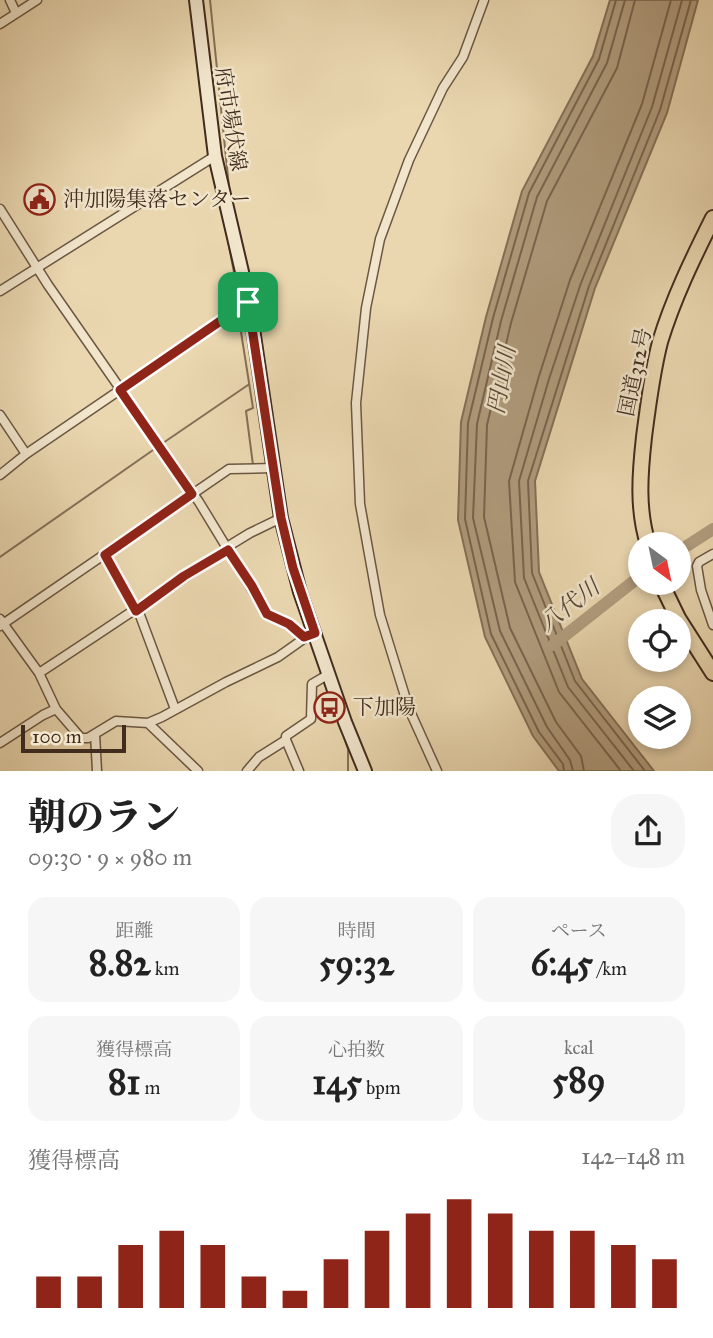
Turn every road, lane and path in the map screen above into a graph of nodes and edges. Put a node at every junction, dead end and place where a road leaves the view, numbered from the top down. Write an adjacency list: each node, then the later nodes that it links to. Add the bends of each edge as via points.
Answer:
1 (10, 0): 5 (street)
2 (37, 0): 5 (street)
3 (196, 0): 7 (main road, 府市場伏線)
4 (484, 0): 43 (street, via 463,57 409,160 380,239 366,308 356,403 360,504 380,615 409,709)
5 (16, 13): 6 (street)
6 (0, 24)
7 (215, 156): 10 (street); 12 (main road, 府市場伏線)
8 (0, 209): 10 (street)
9 (713, 218): 20 (highway, 国道312号, via 674,302 653,373 640,485)
10 (36, 267): 11 (street); 13 (street)
11 (0, 291)
12 (248, 302): 13 (street); 16 (main road, 府市場伏線)
13 (120, 390): 15 (street); 18 (street)
14 (0, 415): 15 (street)
15 (26, 454): 17 (street)
16 (273, 468): 18 (street, via 229,469); 19 (main road, 府市場伏線)
17 (0, 475)
18 (192, 494): 21 (street); 23 (street)
19 (281, 518): 21 (street); 28 (main road, 府市場伏線)
20 (645, 532)
21 (227, 549): 25 (street); 28 (street, via 267,614)
22 (713, 554): 27 (street, via 697,566)
23 (105, 555): 25 (street); 26 (street)
24 (667, 595): 30 (highway)
25 (137, 610): 29 (street); 33 (street)
26 (1, 623): 29 (street)
27 (713, 624)
28 (310, 635): 31 (main road, 府市場伏線); 33 (street, via 278,657)
29 (39, 673): 32 (street)
30 (713, 673)
31 (329, 674): 36 (street, via 312,684 311,719); 42 (main road, 府市場伏線)
32 (56, 709): 35 (street, via 80,738); 37 (street)
33 (175, 709): 34 (street)
34 (148, 723): 35 (street, via 117,721); 39 (street)
35 (95, 734): 38 (street)
36 (286, 740): 40 (street); 41 (street)
37 (0, 743)
38 (97, 771)
39 (198, 771)
40 (247, 771)
41 (299, 771)
42 (365, 771)
43 (437, 771)

